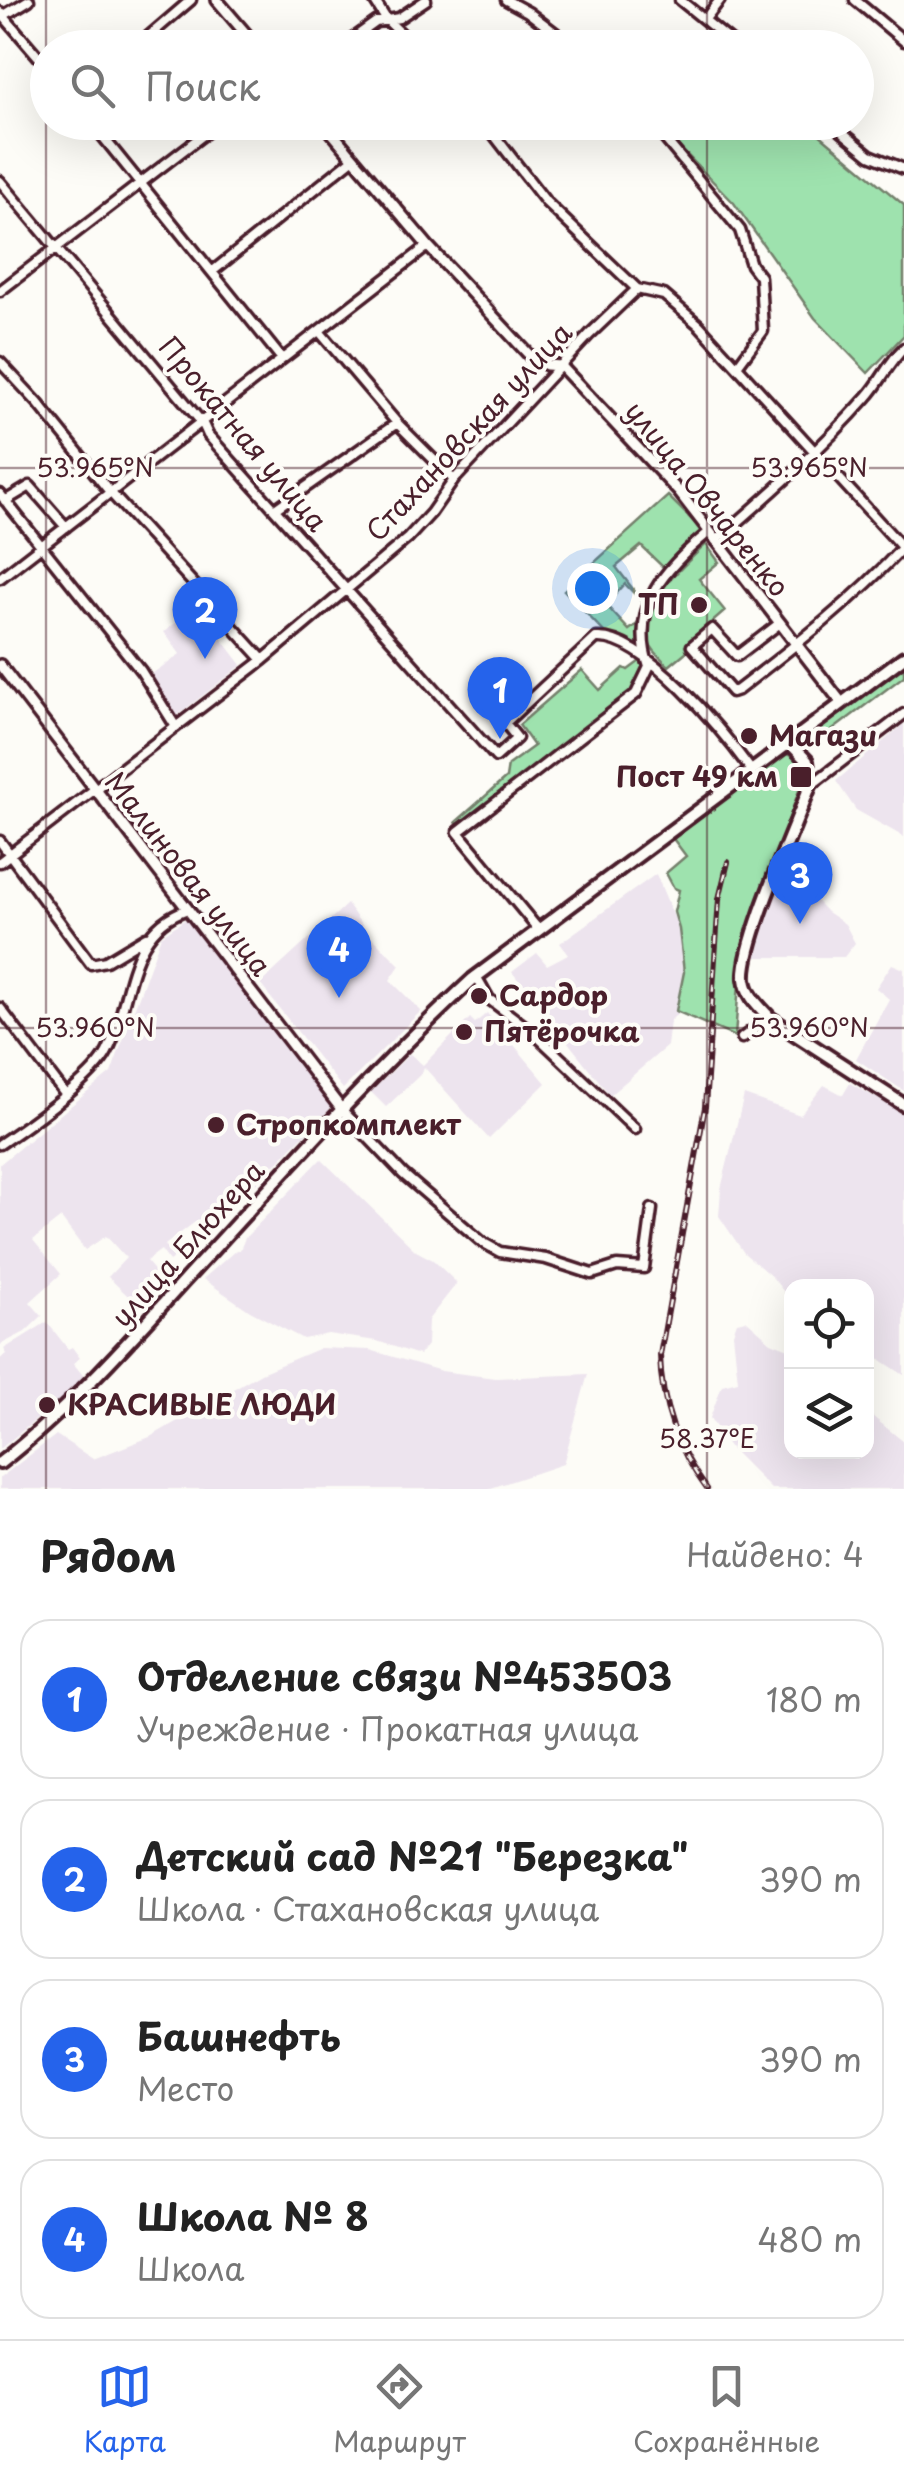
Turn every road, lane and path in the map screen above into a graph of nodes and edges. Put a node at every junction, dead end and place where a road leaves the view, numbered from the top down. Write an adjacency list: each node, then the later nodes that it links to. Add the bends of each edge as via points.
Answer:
1 (29, 0): 10 (street)
2 (191, 0): 13 (street)
3 (216, 0): 14 (street)
4 (374, 0): 12 (street)
5 (426, 0): 12 (street)
6 (506, 0): 17 (street)
7 (680, 0): 11 (street)
8 (720, 0): 11 (street)
9 (855, 0): 19 (street)
10 (2, 15): 20 (street)
11 (705, 18): 18 (street)
12 (386, 19): 15 (street); 16 (street)
13 (156, 30)
14 (242, 30)
15 (364, 30)
16 (397, 30)
17 (548, 30)
18 (719, 30)
19 (904, 41)
20 (30, 47)
21 (104, 140): 30 (street)
22 (197, 140): 30 (street)
23 (338, 140): 27 (street, улица Овчаренко)
24 (498, 140): 34 (street, via 546,202)
25 (666, 140): 41 (street, via 740,230 760,277 764,331)
26 (852, 140): 28 (street)
27 (354, 158): 31 (street, улица Овчаренко); 33 (street)
28 (904, 170)
29 (0, 181): 32 (street, Прокатная улица)
30 (139, 186): 32 (street); 33 (street)
31 (428, 246): 36 (street); 40 (street, улица Овчаренко, via 533,358)
32 (56, 247): 35 (street); 43 (street, Прокатная улица)
33 (213, 271): 38 (street)
34 (637, 289): 40 (street, Стахановская улица); 41 (street, via 664,295)
35 (0, 291)
36 (319, 331): 38 (street); 42 (street)
37 (904, 348): 44 (street, via 870,395)
38 (282, 359): 43 (street)
39 (0, 362): 46 (street)
40 (561, 366): 45 (street, Стахановская улица); 50 (street, улица Овчаренко)
41 (738, 366): 44 (street)
42 (397, 423): 45 (street); 48 (street)
43 (203, 424): 46 (street); 48 (street, Прокатная улица)
44 (814, 452): 51 (street); 53 (street)
45 (454, 480): 55 (street, Стахановская улица, via 408,538)
46 (110, 492): 49 (street); 60 (street)
47 (3, 497): 49 (street, via 30,486); 52 (street)
48 (275, 509): 55 (street, Прокатная улица)
49 (66, 527): 52 (street)
50 (709, 532): 51 (street, улица Овчаренко); 58 (street, via 659,578 645,618)
51 (716, 542): 56 (street, улица Овчаренко)
52 (43, 545): 54 (street); 64 (street)
53 (903, 547): 57 (street)
54 (0, 578)
55 (349, 590): 58 (street, Прокатная улица, via 496,757 517,738 505,724 596,638 613,638); 60 (street, Стахановская улица)
56 (780, 623): 57 (street, улица Овчаренко); 57 (street, via 736,656 712,629 692,646 732,692)
57 (798, 644): 62 (street, улица Овчаренко)
58 (645, 655): 66 (street); 73 (street, via 649,668 636,694 458,832)
59 (904, 657): 62 (main road, улица Блюхера)
60 (263, 660): 64 (street, Стахановская улица)
61 (0, 666): 68 (street, Малиновая улица)
62 (841, 702): 65 (main road, улица Блюхера)
63 (904, 714): 67 (street)
64 (176, 726): 68 (street, Стахановская улица)
65 (789, 742): 66 (main road, улица Блюхера); 67 (main road, via 807,761)
66 (751, 770): 73 (main road, улица Блюхера)
67 (810, 786): 77 (main road, via 745,969 753,1000)
68 (95, 790): 70 (street, Стахановская улица); 72 (street, Малиновая улица)
69 (0, 841): 70 (street)
70 (11, 855): 71 (street, Стахановская улица); 74 (street, via 91,964)
71 (0, 862)
72 (188, 908): 74 (street); 81 (street, Малиновая улица)
73 (538, 929): 75 (main road, улица Блюхера)
74 (147, 936): 79 (street, via 107,1052)
75 (476, 976): 81 (main road, улица Блюхера); 82 (street, via 489,999 536,1034)
76 (0, 1008): 79 (street)
77 (786, 1028): 78 (street, via 762,1023); 80 (main road)
78 (742, 1038)
79 (65, 1094): 83 (street)
80 (904, 1105)
81 (342, 1110): 84 (street, via 403,1174 500,1252 592,1274 617,1266 644,1268); 85 (main road, улица Блюхера, via 118,1354)
82 (635, 1130)
83 (0, 1144)
84 (652, 1209)
85 (0, 1462)

